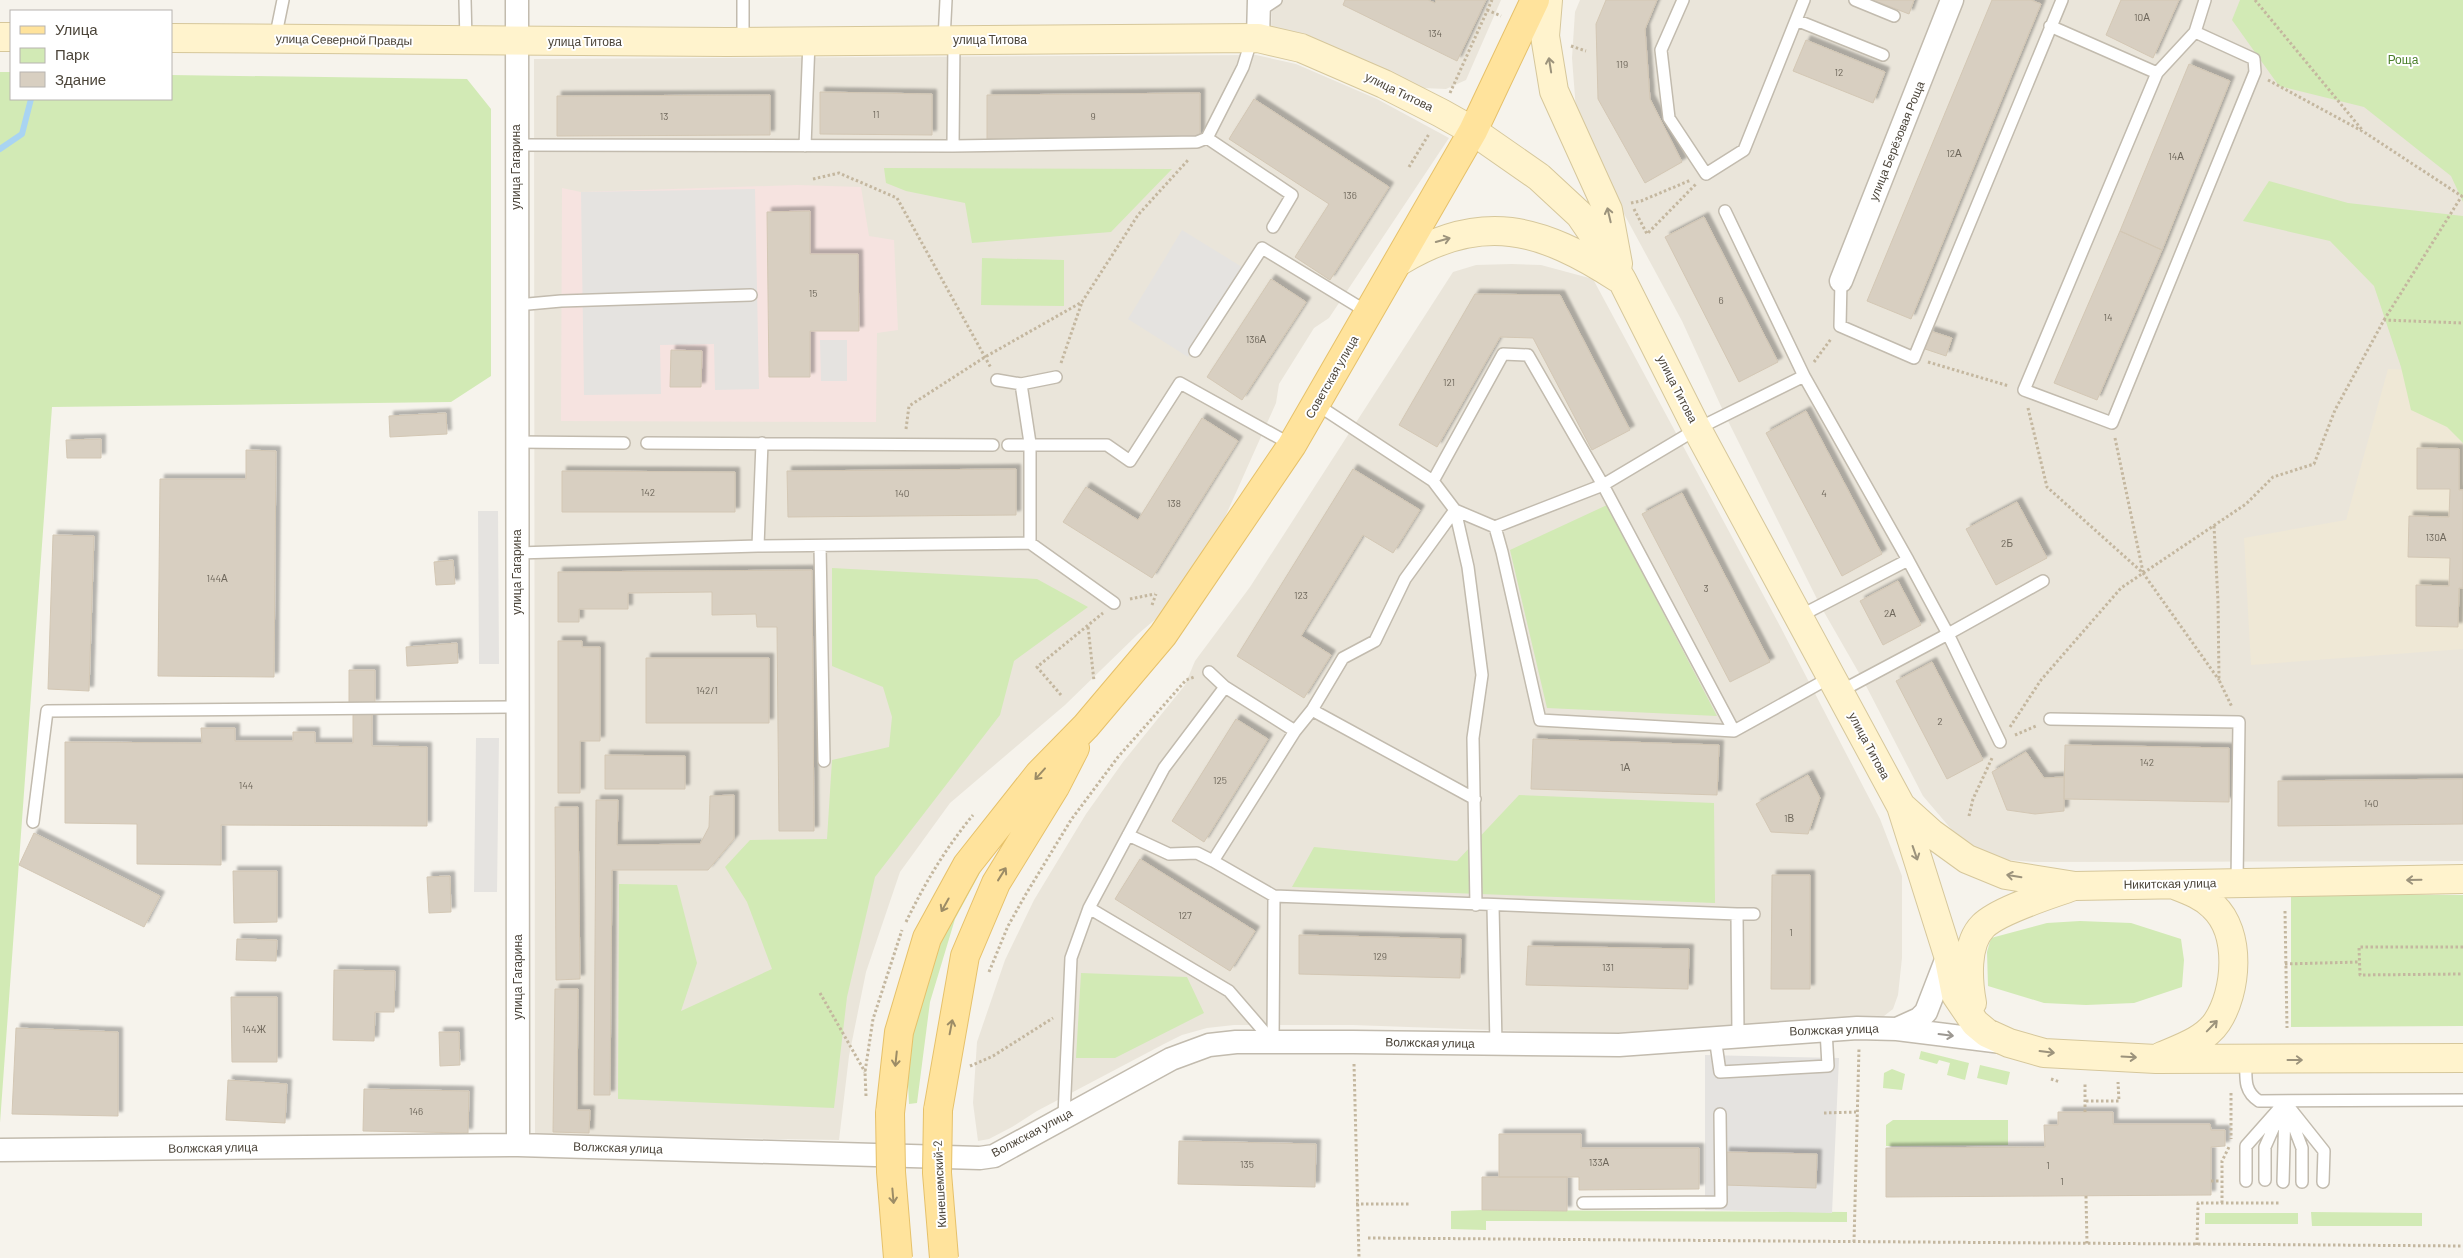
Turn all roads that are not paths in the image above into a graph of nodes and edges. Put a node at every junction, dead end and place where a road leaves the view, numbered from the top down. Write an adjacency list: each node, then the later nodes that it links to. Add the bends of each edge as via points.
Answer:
1 (283, 0): 21 (lane)
2 (464, 0): 23 (lane)
3 (517, 0): 24 (street, улица Гагарина)
4 (743, 0): 25 (lane)
5 (946, 0): 22 (lane)
6 (1535, 0): 29 (main road, Советская улица)
7 (1548, 0): 37 (main road, one-way to 7, via 1608,210 1554,91 1545,36)
8 (1683, 0): 16 (lane, via 1661,50 1670,118 1706,174 1744,150)
9 (1804, 0): 16 (lane)
10 (1855, 0): 15 (lane)
11 (1952, 0): 38 (street, улица Берёзовая Роща)
12 (2062, 0): 17 (lane)
13 (2205, 0): 18 (lane)
14 (1265, 4): 20 (street)
15 (1894, 16)
16 (1796, 20): 27 (lane)
17 (2050, 26): 28 (lane); 38 (lane, via 1914,358 1840,326)
18 (2195, 32): 28 (lane); 28 (lane, via 2254,59 2254,72 2112,423 2024,390)
19 (172, 38): 21 (main road, улица Северной Правды)
20 (1255, 38): 22 (main road, улица Титова); 29 (main road, улица Титова, via 1301,48 1384,84); 30 (lane)
21 (275, 39): 23 (main road, улица Северной Правды)
22 (949, 40): 26 (main road, улица Титова); 33 (lane)
23 (466, 41): 24 (main road, улица Северной Правды)
24 (517, 42): 25 (main road, улица Титова); 31 (street, улица Гагарина)
25 (743, 42): 26 (main road, улица Титова)
26 (809, 42): 32 (lane)
27 (1883, 55)
28 (2157, 73)
29 (1473, 131): 36 (main road, Советская улица); 37 (main road, улица Титова, via 1539,177 1580,216)
30 (1207, 138): 33 (lane, via 1197,142); 35 (lane, via 1292,194)
31 (516, 145): 32 (lane); 40 (street, улица Гагарина)
32 (805, 146): 33 (lane)
33 (953, 146)
34 (1725, 211): 43 (lane)
35 (1273, 227)
36 (1400, 261): 37 (main road, one-way to 37, via 1436,241 1474,231 1512,230 1562,246); 41 (main road, Советская улица)
37 (1622, 280): 48 (main road, улица Титова)
38 (1841, 282)
39 (751, 295): 40 (lane)
40 (517, 305): 49 (street, улица Гагарина)
41 (1369, 313): 42 (lane, via 1262,248); 47 (main road, Советская улица)
42 (1195, 351)
43 (1804, 376): 48 (lane); 65 (lane)
44 (1056, 377): 46 (lane)
45 (997, 380): 46 (lane)
46 (1020, 384): 53 (lane)
47 (1316, 404): 56 (main road, Советская улица); 57 (lane)
48 (1697, 429): 58 (lane); 68 (main road, улица Титова)
49 (517, 442): 50 (lane); 64 (street, улица Гагарина)
50 (624, 443)
51 (647, 443): 52 (lane)
52 (762, 443): 54 (lane); 62 (lane)
53 (1030, 443): 55 (lane); 56 (lane, via 1107,445 1130,462 1180,383); 61 (lane)
54 (993, 445)
55 (1008, 445)
56 (1292, 445): 76 (main road, Советская улица, via 1163,635)
57 (1433, 481): 58 (lane, via 1503,354 1528,355); 59 (lane)
58 (1603, 484): 60 (lane); 78 (lane)
59 (1455, 510): 60 (lane); 74 (lane, via 1405,578 1375,641 1343,658); 81 (lane, via 1468,567 1482,675 1473,738)
60 (1495, 527): 78 (lane, via 1540,720)
61 (1030, 543): 63 (lane); 67 (lane)
62 (758, 546): 63 (lane); 64 (lane)
63 (820, 546): 80 (lane)
64 (517, 553): 73 (street, улица Гагарина)
65 (1908, 560): 68 (lane); 69 (lane)
66 (2043, 581): 69 (lane)
67 (1114, 603)
68 (1798, 618): 71 (main road, улица Титова)
69 (1948, 634): 71 (lane); 79 (lane)
70 (1209, 672): 72 (lane)
71 (1835, 684): 78 (lane); 82 (main road, улица Титова)
72 (1225, 687): 77 (lane); 84 (lane, via 1164,768)
73 (517, 707): 83 (lane, via 47,711); 113 (street, улица Гагарина)
74 (1312, 710): 77 (lane); 81 (lane)
75 (2050, 719): 87 (lane, via 2239,722)
76 (1086, 726): 121 (main road, one-way to 121, bridge, via 1039,774 968,865 927,938 899,1032 890,1113 890,1172); 122 (main road, Кинешемский-2, one-way to 76, bridge, via 937,1173 938,1110 965,956 996,883 1056,787)
77 (1295, 731): 85 (lane)
78 (1734, 731)
79 (2000, 742)
80 (824, 761)
81 (1474, 799): 91 (lane)
82 (1901, 806): 89 (main road, Никитская улица, one-way to 82, via 2006,875 1967,859); 97 (main road, one-way to 97)
83 (33, 822)
84 (1128, 835): 85 (lane, via 1169,854 1197,853); 93 (lane)
85 (1213, 861): 90 (lane)
86 (2463, 879): 87 (main road, Никитская улица, one-way to 87)
87 (2237, 883): 88 (main road, Никитская улица)
88 (2171, 884): 89 (main road, Никитская улица); 107 (main road, one-way to 88, via 2192,1044 2216,1023 2230,996 2234,962 2228,929 2215,907 2195,892)
89 (2075, 886): 96 (main road, via 2039,898)
90 (1274, 896): 91 (lane); 103 (lane)
91 (1476, 905): 92 (lane)
92 (1493, 906): 94 (lane); 105 (lane)
93 (1089, 908): 103 (lane, via 1229,992); 112 (lane, via 1071,958)
94 (1738, 914): 95 (lane); 101 (lane)
95 (1754, 914)
96 (1982, 926): 97 (street); 98 (main road, via 1972,947 1970,968)
97 (1948, 955): 98 (main road, via 1956,995); 99 (street, via 1926,1012)
98 (1975, 1023): 104 (main road, via 1987,1033)
99 (1898, 1029): 100 (street, Волжская улица); 104 (street, Волжская улица, one-way to 104)
100 (1826, 1030): 101 (street, Волжская улица); 102 (lane, via 1828,1066 1720,1072)
101 (1738, 1035): 102 (street, Волжская улица)
102 (1715, 1037): 105 (street, Волжская улица, via 1619,1045)
103 (1273, 1042): 105 (street, Волжская улица); 112 (street, Волжская улица, via 1218,1044 1187,1051)
104 (2009, 1043): 107 (main road, one-way to 107, via 2044,1053)
105 (1496, 1044)
106 (2463, 1058): 108 (main road, one-way to 106)
107 (2156, 1059): 108 (main road)
108 (2246, 1059): 110 (lane, via 2246,1088 2251,1096 2259,1101)
109 (2463, 1100): 110 (lane)
110 (2285, 1102): 115 (lane, via 2265,1147); 116 (lane, via 2246,1146); 117 (lane); 118 (lane, via 2302,1148); 119 (lane, via 2324,1151)
111 (1720, 1114): 120 (lane, via 1720,1202)
112 (1064, 1116): 113 (street, Волжская улица, via 994,1156 980,1158)
113 (518, 1145): 114 (street, Волжская улица)
114 (0, 1150)
115 (2265, 1180)
116 (2246, 1181)
117 (2283, 1182)
118 (2302, 1182)
119 (2323, 1182)
120 (1583, 1204)
121 (898, 1258)
122 (944, 1258)

